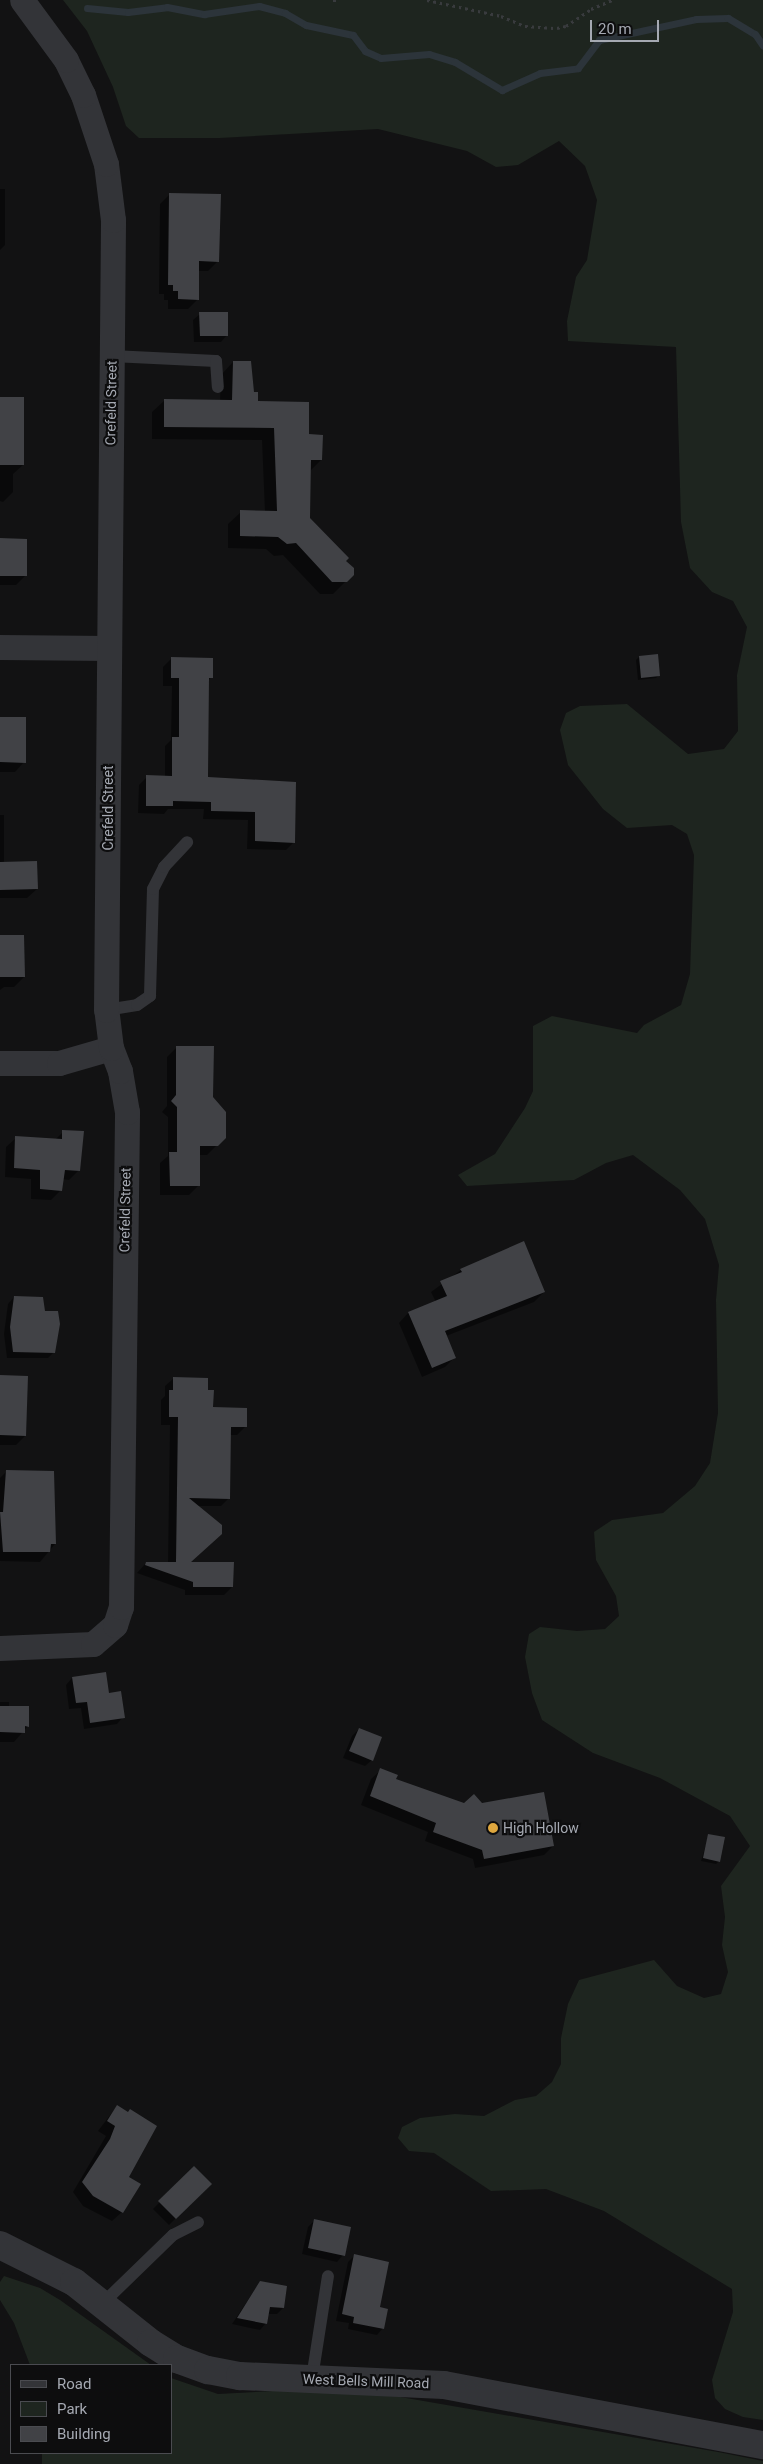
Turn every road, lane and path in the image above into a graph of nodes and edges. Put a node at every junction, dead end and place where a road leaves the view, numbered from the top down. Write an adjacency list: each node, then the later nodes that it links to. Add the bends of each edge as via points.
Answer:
1 (22, 0): 4 (street, Crefeld Street, via 66,60 84,95 106,164 113,220)
2 (427, 0): 3 (path, via 509,18 525,26 551,28 566,26)
3 (612, 0)
4 (112, 356): 5 (lane, via 216,361); 7 (street, Crefeld Street)
5 (218, 387)
6 (0, 646): 7 (street)
7 (109, 648): 9 (street, Crefeld Street)
8 (187, 842): 9 (lane, via 164,867 153,888 150,996 136,1005)
9 (106, 1010): 10 (street, Crefeld Street)
10 (111, 1048): 11 (street, via 59,1063); 12 (street, Crefeld Street, via 122,1077 127,1112 121,1606 109,1632 82,1646)
11 (0, 1063)
12 (0, 1648)
13 (198, 2222): 16 (lane, via 173,2235)
14 (0, 2245): 16 (street, West Bells Mill Road, via 74,2282)
15 (328, 2276): 17 (lane)
16 (103, 2303): 17 (street, West Bells Mill Road, via 151,2343 193,2365 240,2376)
17 (312, 2378): 18 (street, West Bells Mill Road, via 444,2384)
18 (763, 2446)

